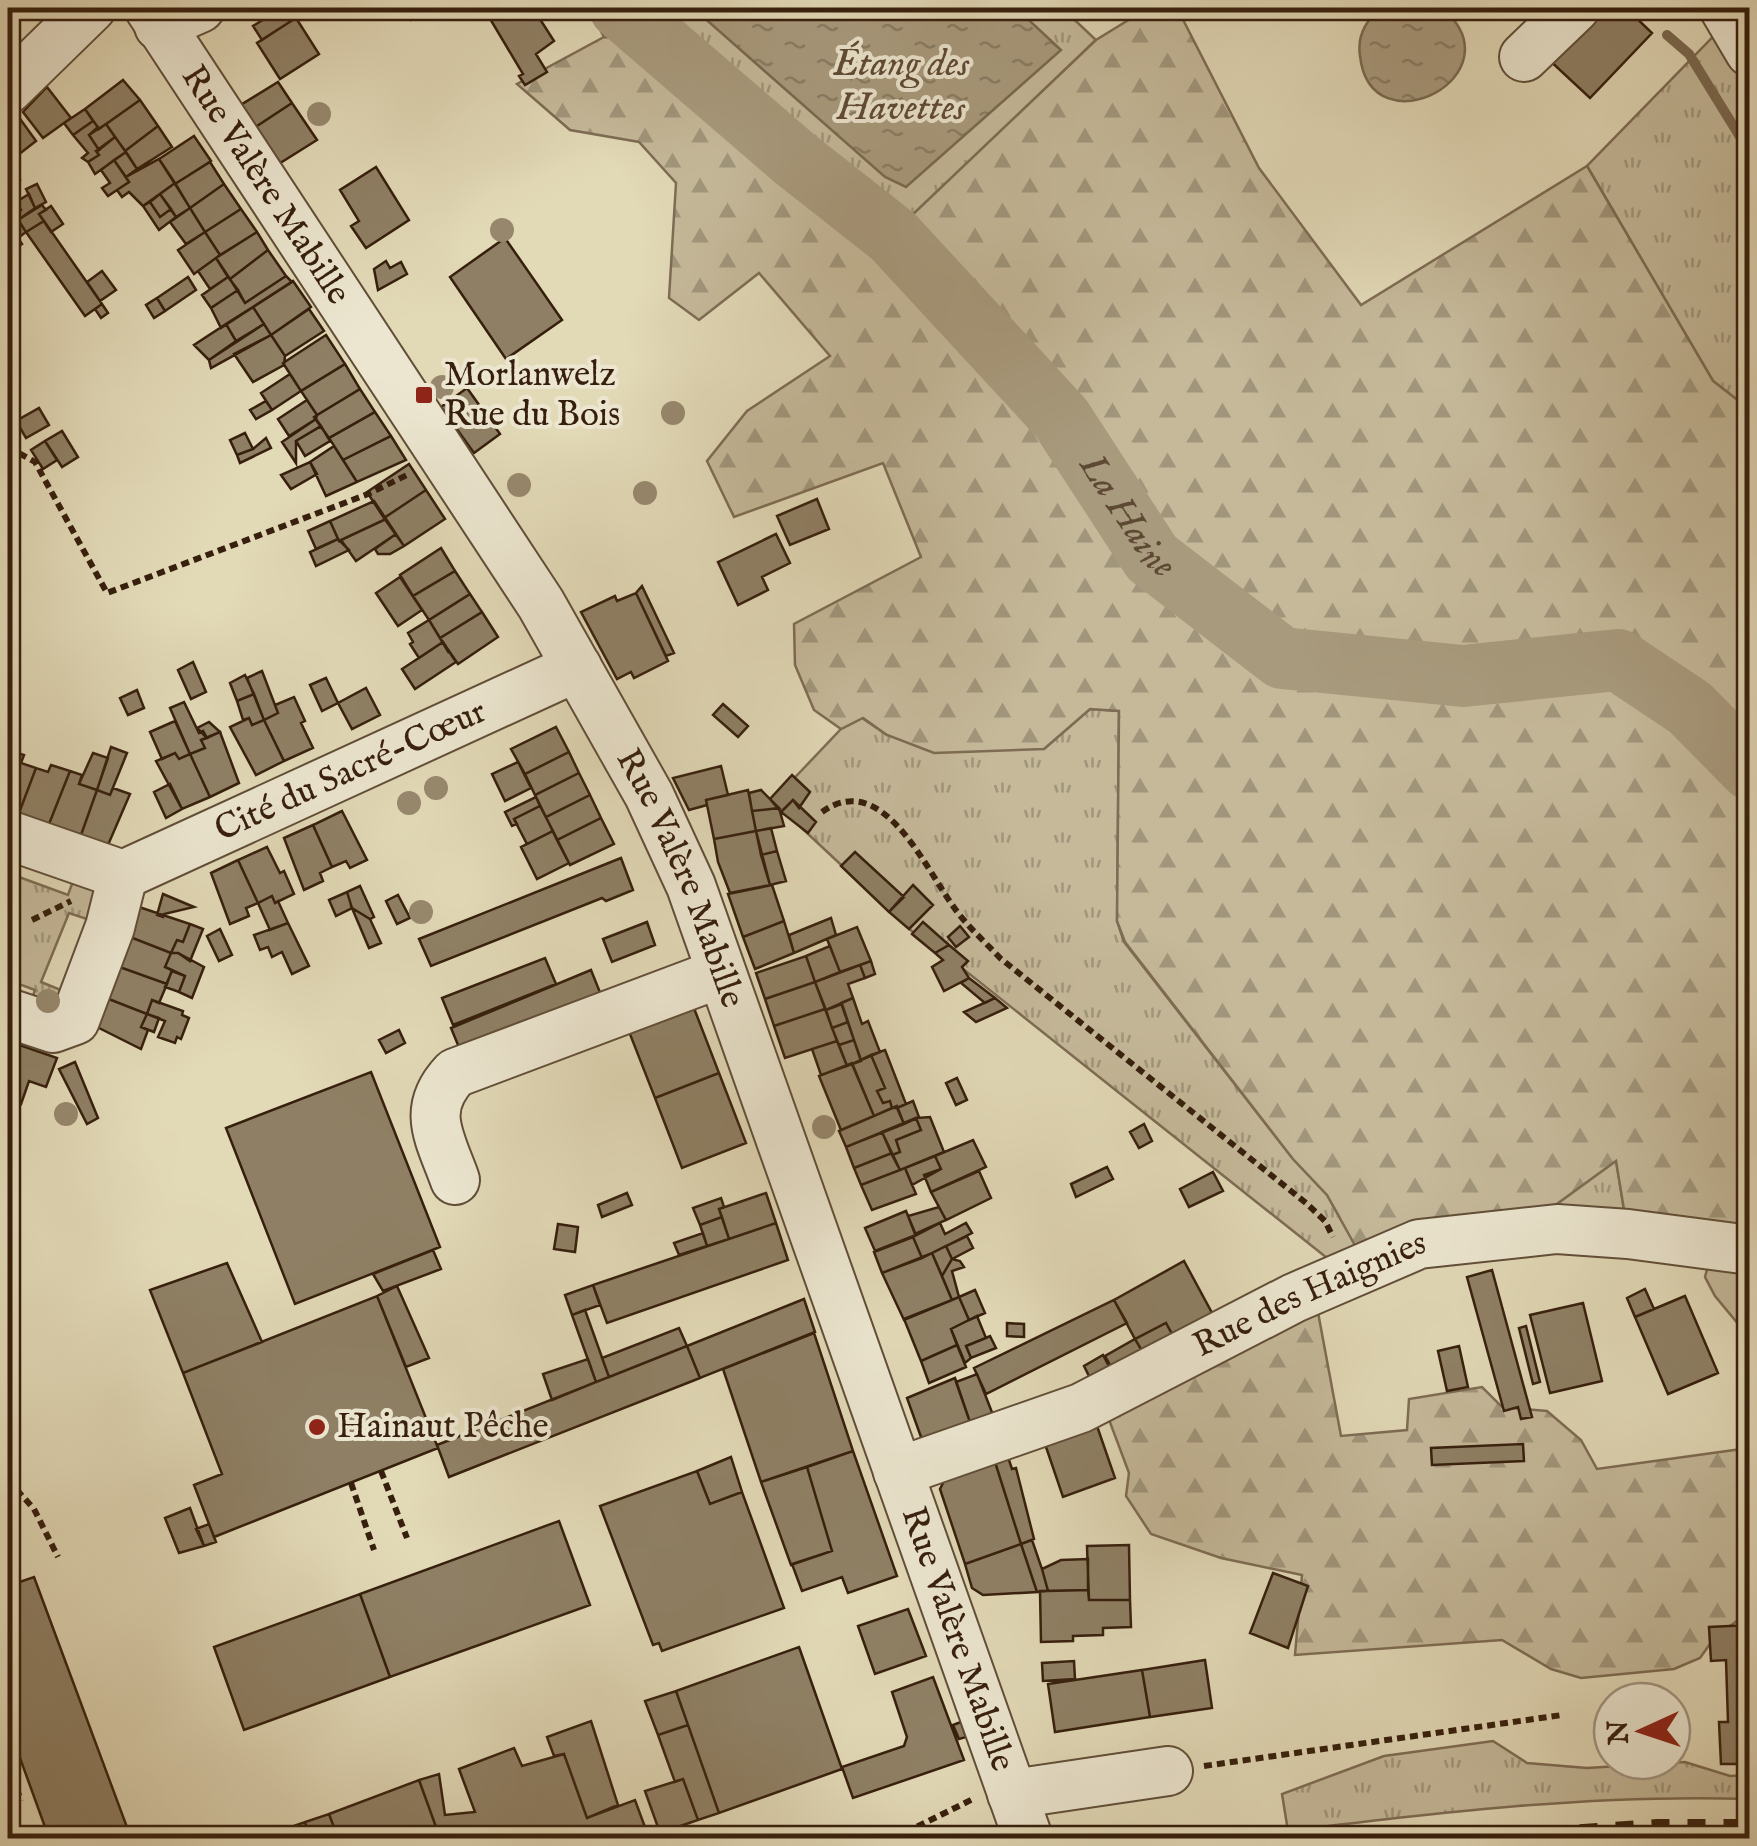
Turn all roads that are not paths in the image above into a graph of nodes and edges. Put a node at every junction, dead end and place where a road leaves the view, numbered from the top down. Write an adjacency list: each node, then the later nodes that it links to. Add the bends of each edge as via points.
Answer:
1 (91, 8): 7 (street)
2 (1575, 8): 6 (street)
3 (1724, 8): 5 (street)
4 (169, 14): 8 (street, Rue Valère Mabille)
5 (1750, 52)
6 (1524, 57)
7 (8, 89)
8 (577, 667): 10 (street, Cité du Sacré-Cœur); 11 (street, Rue Valère Mabille, via 649,795)
9 (8, 834): 10 (street)
10 (123, 875): 12 (street, via 75,1020 53,1028)
11 (721, 973): 13 (street, via 455,1073 442,1086 434,1114); 15 (street, Rue Valère Mabille)
12 (8, 1013)
13 (454, 1180)
14 (1750, 1250): 15 (street, Rue des Haignies, via 1557,1229 1419,1244 1294,1298 1080,1408)
15 (898, 1472): 17 (street, Rue Valère Mabille)
16 (1168, 1771): 17 (street)
17 (1010, 1790): 18 (street, Rue Valère Mabille)
18 (1028, 1838)

